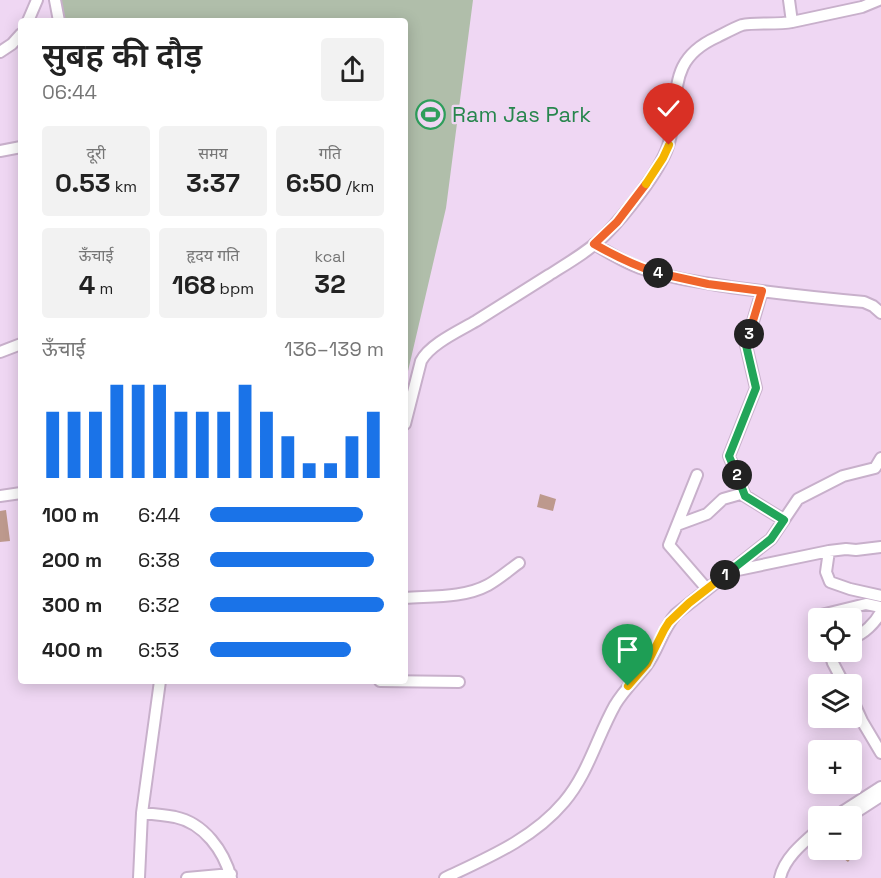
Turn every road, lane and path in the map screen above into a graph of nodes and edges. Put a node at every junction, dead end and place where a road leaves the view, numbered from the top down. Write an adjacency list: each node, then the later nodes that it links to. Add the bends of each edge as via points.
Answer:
1 (37, 0): 5 (street)
2 (55, 0): 6 (street)
3 (789, 0): 7 (street)
4 (879, 0): 7 (street)
5 (29, 18)
6 (58, 18)
7 (792, 22): 12 (street, via 743,25 710,40 688,56 680,72 673,125 663,158 632,203)
8 (18, 37): 9 (street)
9 (0, 52)
10 (18, 148): 11 (street)
11 (0, 151)
12 (594, 244): 13 (street, via 658,273); 17 (street, via 425,354)
13 (762, 291): 14 (street, via 864,302); 21 (street, via 746,345 756,388 729,456)
14 (881, 313)
15 (18, 345): 16 (street)
16 (0, 352)
17 (408, 412)
18 (881, 458): 23 (street, via 875,468 843,476 798,499)
19 (696, 475): 24 (street)
20 (18, 493): 22 (street)
21 (744, 494): 23 (street); 24 (street, via 723,499 707,514)
22 (0, 496)
23 (784, 520): 28 (street, via 771,539)
24 (677, 525): 29 (street, via 669,545)
25 (881, 547): 26 (street)
26 (829, 551): 28 (street); 30 (street, via 826,572 830,582)
27 (519, 563): 31 (street, via 472,591)
28 (730, 572): 29 (street)
29 (707, 589): 51 (street, via 669,622 647,664 615,706 584,772 565,801 507,848)
30 (881, 596)
31 (408, 598)
32 (881, 607): 33 (street, via 866,604)
33 (850, 608)
34 (881, 612): 35 (street)
35 (862, 633)
36 (408, 681): 37 (street)
37 (459, 682)
38 (160, 684): 45 (street)
39 (862, 721): 40 (street)
40 (881, 753)
41 (881, 787): 43 (street)
42 (881, 796): 44 (street)
43 (852, 806)
44 (862, 808)
45 (142, 813): 48 (street, via 189,822 207,835 223,855); 49 (street)
46 (808, 838): 52 (street, via 786,863)
47 (808, 849): 52 (street)
48 (231, 876): 50 (street)
49 (139, 878)
50 (187, 878)
51 (445, 878)
52 (781, 878)

